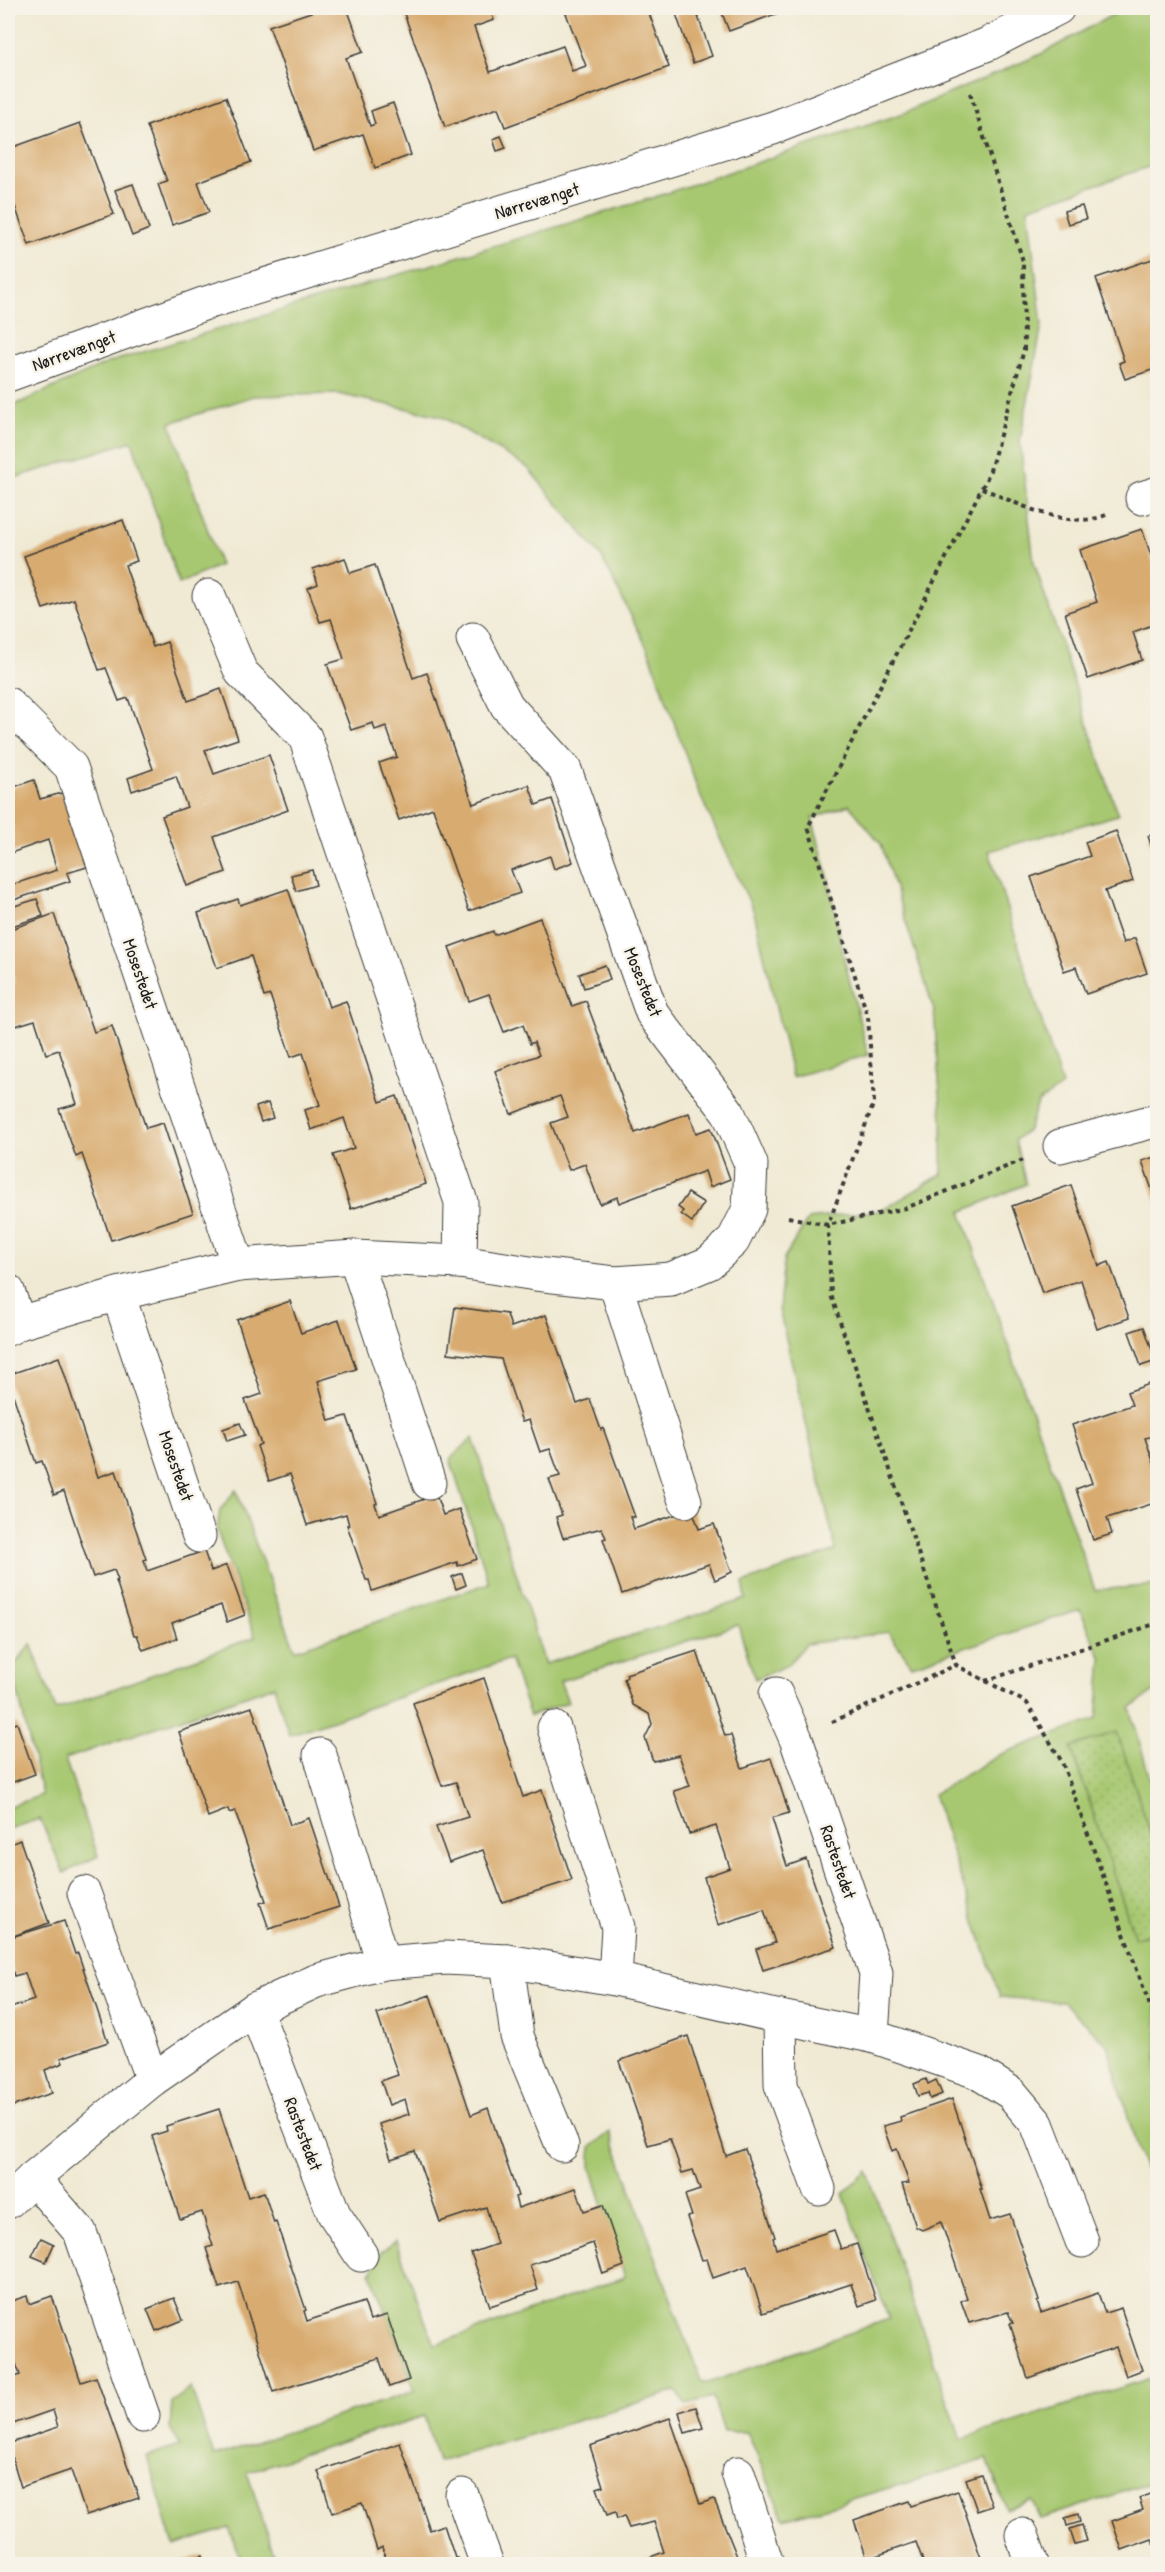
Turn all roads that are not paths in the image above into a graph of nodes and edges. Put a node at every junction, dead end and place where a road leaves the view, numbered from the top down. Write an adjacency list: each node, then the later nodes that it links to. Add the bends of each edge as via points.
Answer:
1 (1058, 8): 2 (street, Nørrevænget, via 988,44 773,128 203,304)
2 (8, 375)
3 (209, 596): 9 (street, via 241,672 305,737 461,1202)
4 (473, 639): 11 (street, Mosestedet, via 507,706 566,770 652,1013 728,1112 751,1164 748,1209 733,1241 709,1263 671,1280)
5 (8, 704): 10 (street, Mosestedet, via 71,767)
6 (1158, 1120): 7 (street)
7 (1060, 1146)
8 (355, 1257): 9 (street, Mosestedet); 10 (street, Mosestedet); 15 (street)
9 (460, 1262): 11 (street, Mosestedet)
10 (238, 1265): 13 (street, Mosestedet)
11 (615, 1283): 16 (street)
12 (8, 1291): 14 (street, Mosestedet)
13 (118, 1294): 14 (street, Mosestedet); 17 (street, Mosestedet)
14 (13, 1326)
15 (429, 1483)
16 (685, 1501)
17 (199, 1536)
18 (776, 1694): 27 (street, Rastestedet, via 796,1739 876,1973)
19 (554, 1728): 24 (street, via 618,1927)
20 (320, 1755): 23 (street)
21 (84, 1893): 28 (street)
22 (507, 1961): 23 (street, via 445,1958); 24 (street); 29 (street, via 517,2036)
23 (383, 1963): 25 (street, via 316,1981)
24 (615, 1979): 26 (street)
25 (255, 2008): 28 (street); 34 (street, Rastestedet, via 334,2214)
26 (780, 2017): 27 (street); 31 (street, via 781,2085)
27 (872, 2036): 33 (street, via 977,2072 1011,2094 1037,2124)
28 (152, 2080): 30 (street)
29 (562, 2145)
30 (33, 2178): 32 (street); 35 (street, via 80,2232)
31 (819, 2189)
32 (8, 2202)
33 (1082, 2241)
34 (361, 2255)
35 (143, 2416)
36 (738, 2473): 39 (street)
37 (462, 2495): 38 (street)
38 (487, 2565)
39 (767, 2565)

